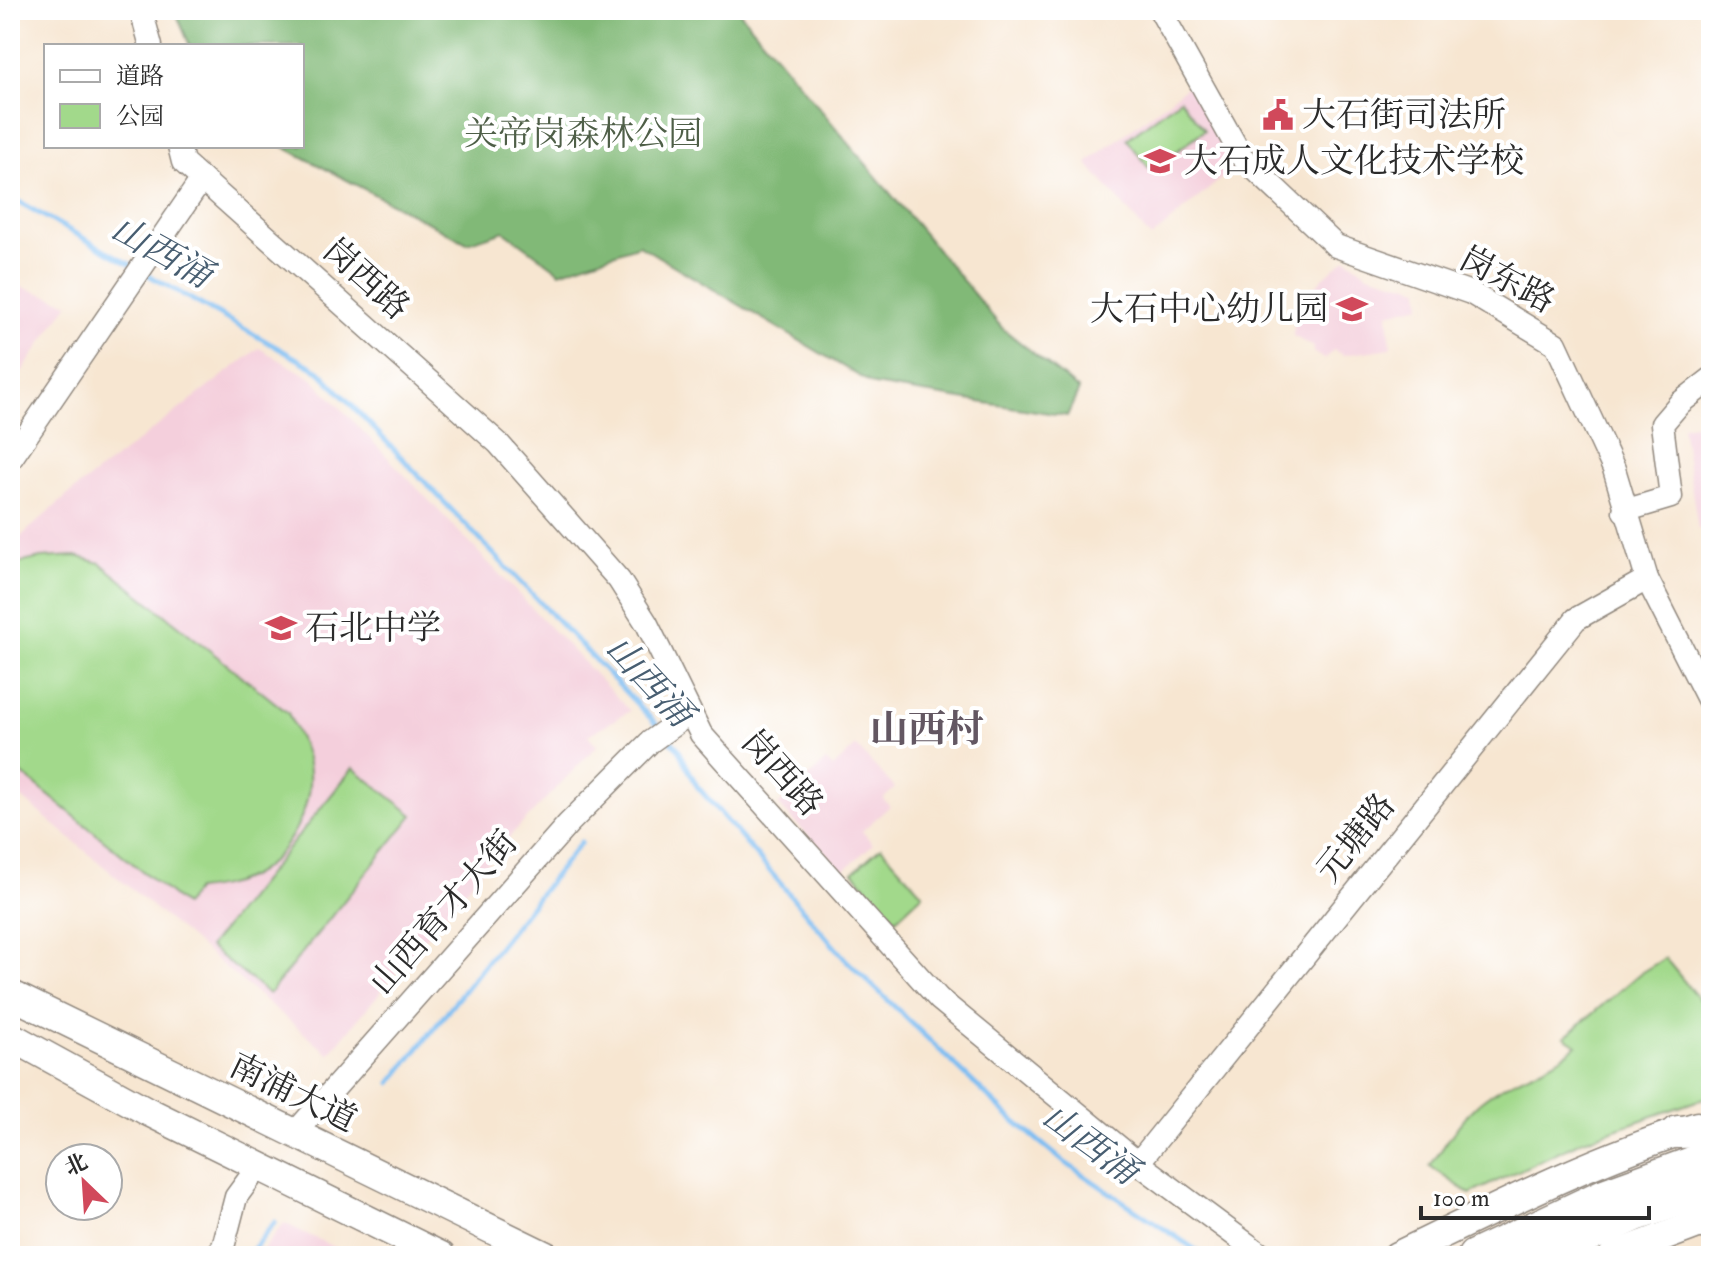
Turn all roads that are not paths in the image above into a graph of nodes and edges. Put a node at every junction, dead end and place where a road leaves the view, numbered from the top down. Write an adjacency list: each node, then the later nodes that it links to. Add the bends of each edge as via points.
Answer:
1 (141, 10): 3 (street)
2 (1160, 10): 8 (street, 岗东路, via 1242,157 1336,246 1471,293 1556,344 1614,469)
3 (150, 44)
4 (180, 148): 5 (street, 岗西路, via 183,162)
5 (202, 179): 7 (street); 11 (street, 岗西路, via 498,443 619,580 647,624)
6 (1711, 379): 8 (street, via 1662,424 1671,497)
7 (10, 460)
8 (1624, 511): 9 (street, 岗东路)
9 (1647, 579): 10 (street, 岗东路); 23 (street, 元塘路, via 1576,619)
10 (1711, 705)
11 (681, 719): 21 (street, 山西育才大街, via 650,742 568,824); 23 (street, 岗西路, via 701,734 939,999)
12 (10, 977): 16 (main road)
13 (10, 994): 16 (main road, 南浦大道)
14 (10, 1036): 17 (main road)
15 (10, 1048): 17 (main road)
16 (181, 1078): 21 (main road, 南浦大道)
17 (147, 1111): 24 (main road)
18 (1711, 1121): 20 (main road)
19 (1711, 1131): 20 (highway)
20 (1678, 1132): 31 (main road, via 1548,1182)
21 (294, 1134): 29 (main road, 南浦大道)
22 (1711, 1156): 32 (highway, via 1604,1195)
23 (1138, 1163): 30 (street, 岗西路)
24 (258, 1167): 27 (street, via 236,1197); 28 (main road)
25 (1711, 1189): 33 (highway)
26 (1709, 1220): 34 (main road)
27 (216, 1256)
28 (441, 1256)
29 (546, 1256)
30 (1263, 1256)
31 (1397, 1256)
32 (1474, 1256)
33 (1544, 1256)
34 (1613, 1256)

